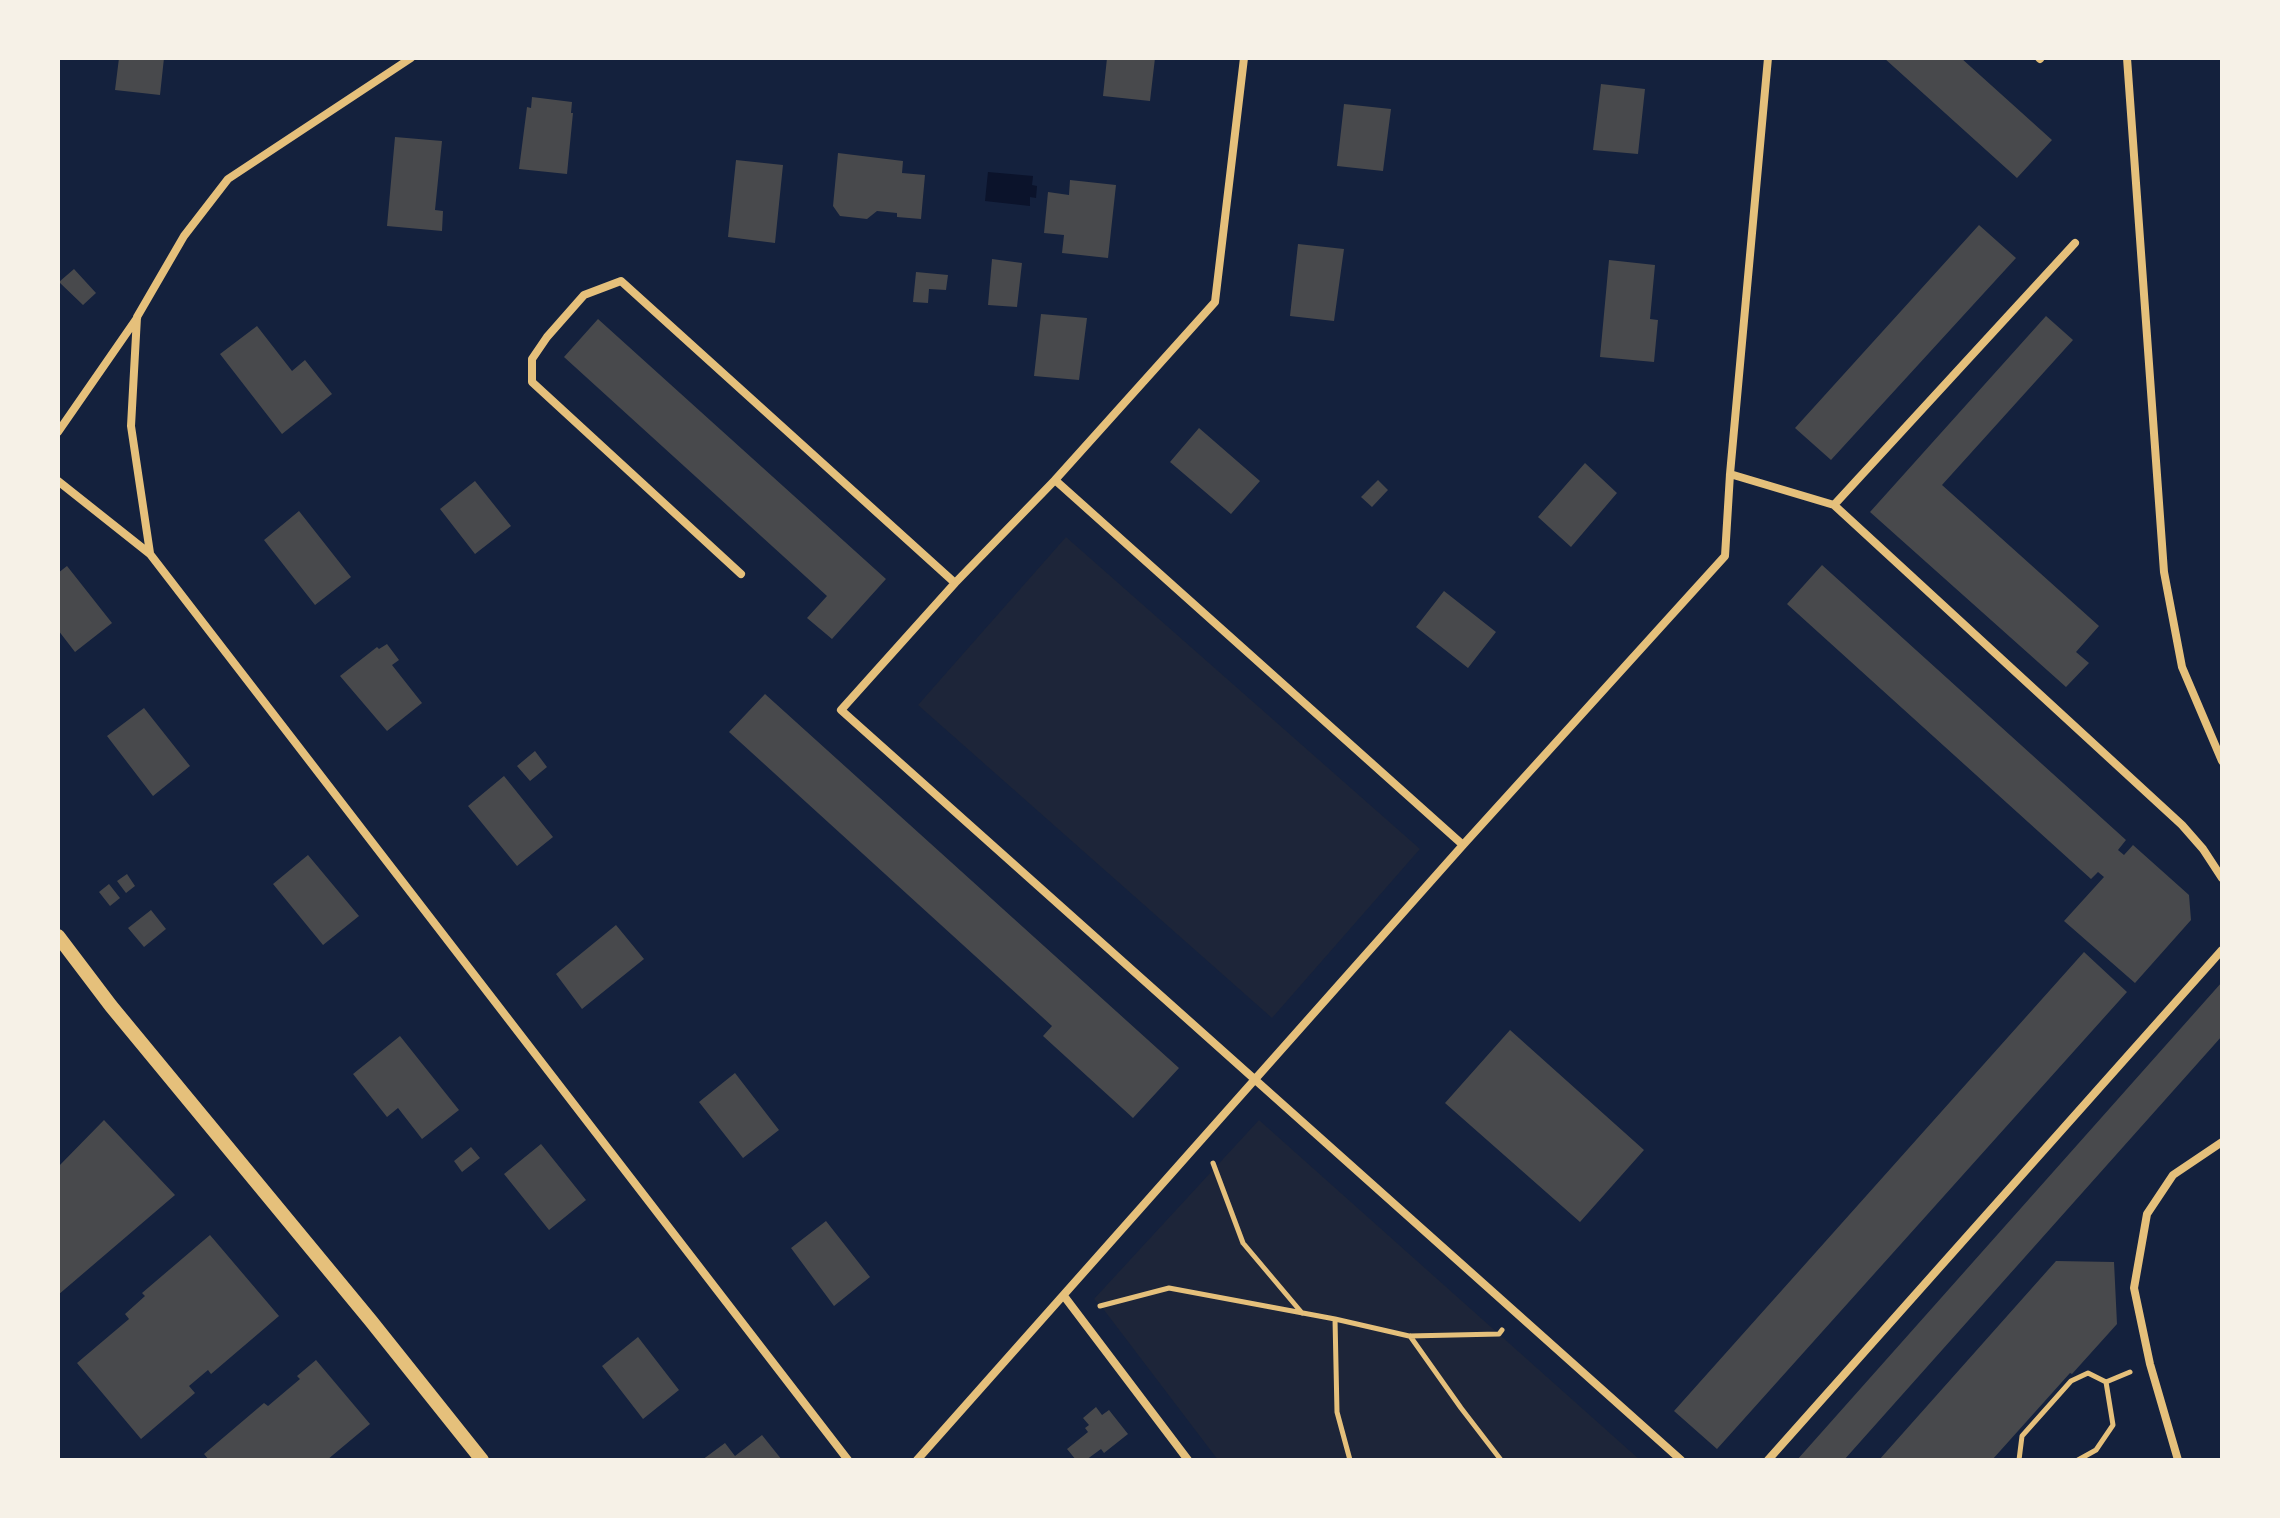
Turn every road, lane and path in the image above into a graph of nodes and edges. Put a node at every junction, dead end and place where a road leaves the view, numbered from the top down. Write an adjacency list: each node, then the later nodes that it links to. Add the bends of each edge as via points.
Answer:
1 (411, 58): 6 (street, via 228,179 184,236)
2 (1244, 58): 9 (street, via 1215,302)
3 (1768, 58): 8 (street)
4 (2127, 58): 15 (street, via 2164,572 2182,667)
5 (2075, 243): 11 (street)
6 (137, 317): 7 (street); 12 (street, via 131,426)
7 (58, 432)
8 (1730, 474): 11 (street); 16 (street, via 1725,556)
9 (1055, 480): 14 (street); 16 (street)
10 (58, 481): 12 (street)
11 (1834, 505): 17 (street, via 2182,825)
12 (150, 554): 32 (street)
13 (741, 574): 14 (street, via 532,382 532,359 584,295 621,281)
14 (955, 583): 20 (street, via 841,710)
15 (2222, 761)
16 (1463, 845): 20 (street)
17 (2222, 878)
18 (58, 936): 31 (street)
19 (2222, 950): 38 (street)
20 (1254, 1080): 21 (street); 25 (street)
21 (1202, 1141): 23 (street); 24 (path, via 1243,1243)
22 (2222, 1142): 29 (street, via 2173,1175 2147,1214 2134,1288)
23 (1064, 1296): 26 (street); 33 (street)
24 (1302, 1313): 26 (path, via 1169,1288); 27 (path)
25 (1516, 1313): 28 (path, via 1499,1334); 37 (street)
26 (1078, 1314): 34 (street)
27 (1335, 1319): 28 (path); 35 (path, via 1337,1412)
28 (1409, 1336): 36 (path)
29 (2150, 1364): 30 (path); 41 (street)
30 (2106, 1382): 39 (path, via 2088,1373 2071,1381 2022,1436); 40 (path, via 2113,1425 2096,1450)
31 (482, 1460)
32 (848, 1460)
33 (917, 1460)
34 (1188, 1460)
35 (1350, 1460)
36 (1501, 1460)
37 (1681, 1460)
38 (1768, 1460)
39 (2019, 1460)
40 (2078, 1460)
41 (2178, 1460)

